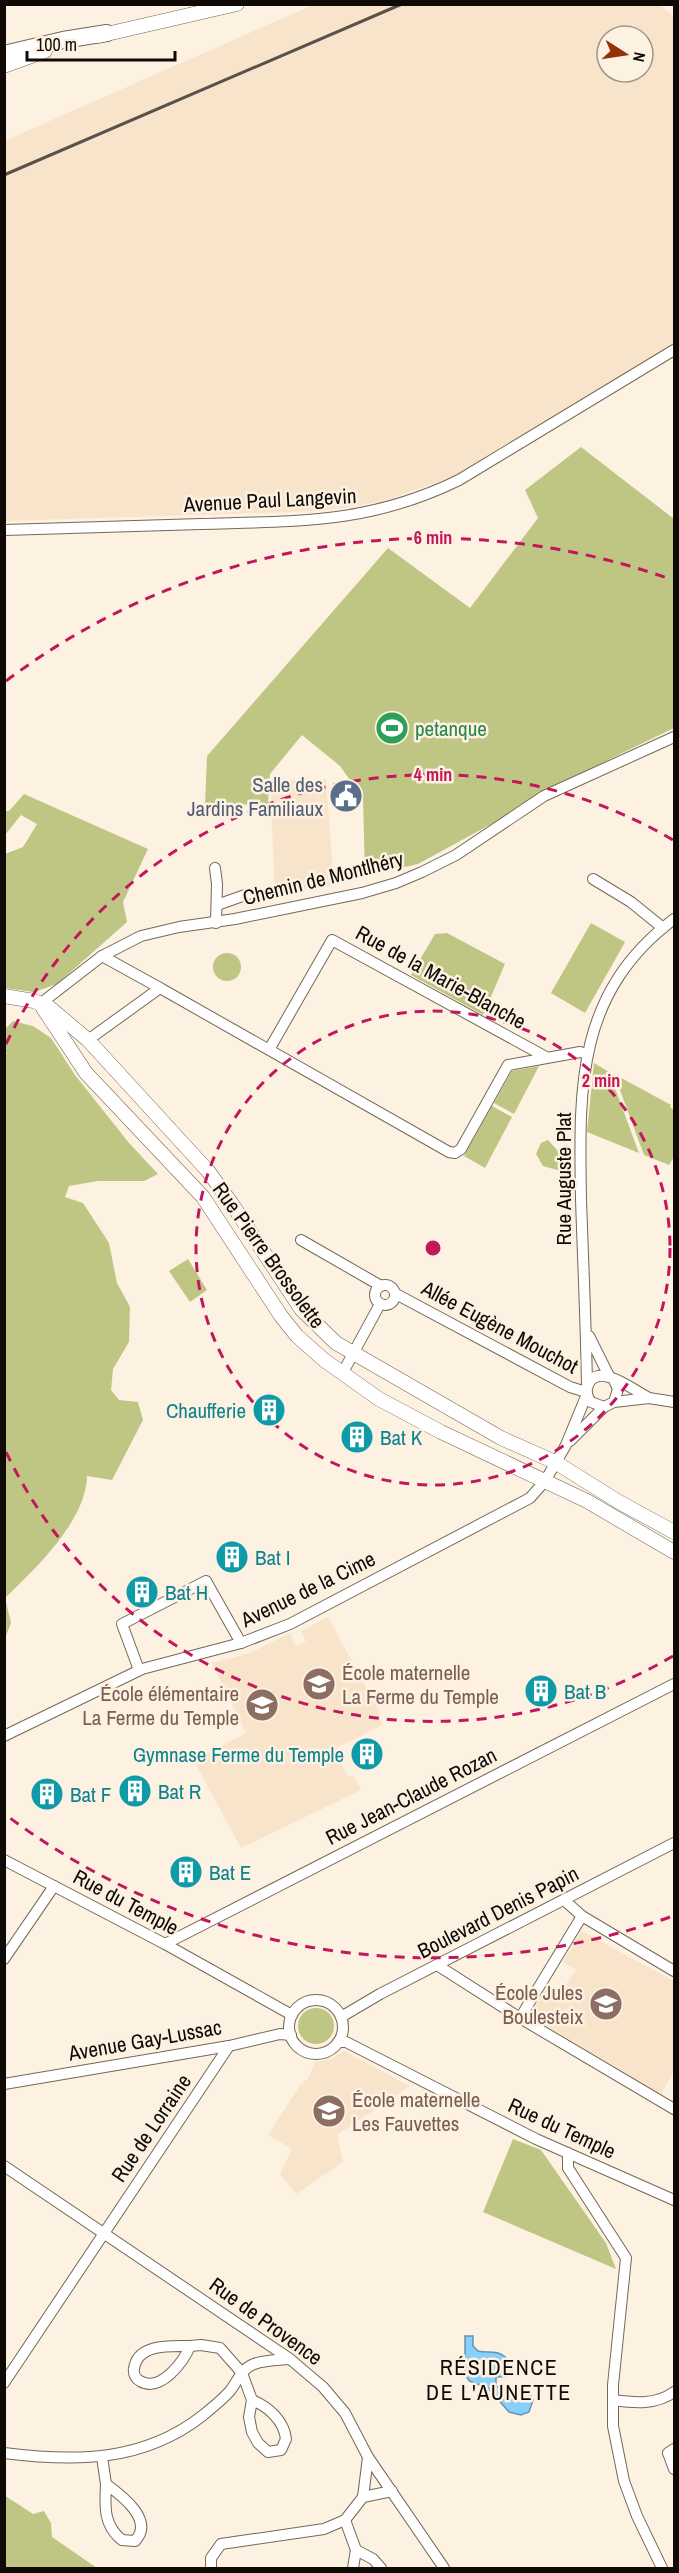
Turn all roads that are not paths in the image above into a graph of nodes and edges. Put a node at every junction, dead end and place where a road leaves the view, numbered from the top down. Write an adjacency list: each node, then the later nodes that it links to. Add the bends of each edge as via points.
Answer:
1 (237, 4): 2 (main road)
2 (107, 33): 3 (highway); 4 (main road)
3 (4, 54)
4 (4, 66)
5 (675, 350): 6 (street, Avenue Paul Langevin, via 459,480 393,507 331,520)
6 (4, 530)
7 (675, 737): 13 (street, Chemin de Montlhéry, via 544,796 456,855 411,877 362,893)
8 (215, 868): 11 (street)
9 (593, 879): 14 (street)
10 (248, 894): 11 (street)
11 (217, 905): 13 (street)
12 (675, 919): 14 (street, Rue Auguste Plat)
13 (216, 923): 15 (street, Chemin de Montlhéry, via 159,931 126,942)
14 (663, 928): 21 (street, Rue Auguste Plat, via 647,940 610,990)
15 (102, 956): 16 (street, Rue de la Marie-Blanche); 18 (street, Chemin de Montlhéry)
16 (160, 988): 19 (street); 20 (street, Rue de la Marie-Blanche)
17 (4, 996): 18 (main road, Rue Pierre Brossolette)
18 (40, 1004): 19 (main road, Rue Pierre Brossolette); 29 (main road, Rue Pierre Brossolette, via 86,1073 203,1197 297,1336)
19 (88, 1040): 28 (main road, Rue Pierre Brossolette, via 208,1171 309,1319)
20 (270, 1048): 22 (street, Rue de la Marie-Blanche, via 455,1153 461,1149 508,1065); 22 (street, Rue de la Marie-Blanche, via 332,940)
21 (588, 1054): 22 (street, Rue de la Marie-Blanche); 27 (street, Rue Auguste Plat, via 580,1158)
22 (546, 1057)
23 (301, 1240): 24 (street, Allée Eugène Mouchot)
24 (381, 1286): 25 (street, Allée Eugène Mouchot, via 390,1286); 26 (street, via 375,1293)
25 (396, 1294): 26 (street, Allée Eugène Mouchot, via 392,1303); 31 (street, Allée Eugène Mouchot, via 570,1387)
26 (380, 1304): 28 (street)
27 (586, 1327): 30 (street, Rue Auguste Plat); 31 (street, Rue Auguste Plat)
28 (354, 1355): 29 (street); 36 (main road, Rue Pierre Brossolette, via 501,1438)
29 (342, 1374): 37 (main road, Rue Pierre Brossolette, via 441,1432)
30 (612, 1378): 31 (street, via 598,1375); 32 (street); 34 (street, via 618,1394)
31 (587, 1391): 34 (street, via 595,1405); 35 (street)
32 (649, 1398): 33 (street); 34 (street)
33 (675, 1402)
34 (609, 1405): 35 (street)
35 (566, 1445): 36 (street, Avenue de la Cime)
36 (555, 1462): 37 (street, Avenue de la Cime); 38 (main road, Rue Pierre Brossolette)
37 (544, 1481): 39 (main road, Rue Pierre Brossolette); 40 (street, Avenue de la Cime, via 526,1501 290,1624)
38 (675, 1532)
39 (675, 1552)
40 (241, 1643): 41 (street, Avenue de la Cime); 41 (street, via 206,1581 122,1624)
41 (139, 1670): 43 (street, Avenue de la Cime)
42 (675, 1684): 49 (street, Rue Jean-Claude Rozan)
43 (4, 1736)
44 (675, 1843): 47 (street, Boulevard Denis Papin)
45 (4, 1860): 46 (street, Rue du Temple)
46 (54, 1886): 49 (street, Rue du Temple); 50 (street)
47 (564, 1900): 48 (street); 51 (street, Boulevard Denis Papin)
48 (582, 1916): 52 (street); 55 (street)
49 (165, 1944): 53 (street, Rue du Temple)
50 (4, 1959)
51 (437, 1965): 54 (street, Boulevard Denis Papin); 55 (street)
52 (675, 1971)
53 (292, 2015): 54 (street, via 305,2002 322,2001); 56 (street)
54 (341, 2017): 57 (street, via 343,2026)
55 (520, 2018): 60 (street)
56 (291, 2035): 57 (street, via 299,2048 313,2053 327,2051); 58 (street, Avenue Gay-Lussac)
57 (338, 2042): 61 (street, Rue du Temple, via 345,2042)
58 (229, 2046): 59 (street, Avenue Gay-Lussac); 64 (street, Rue de Lorraine)
59 (4, 2084)
60 (675, 2109)
61 (568, 2152): 63 (street, Rue du Temple); 71 (street, via 568,2168 626,2258)
62 (5, 2168): 64 (street, Rue de Provence)
63 (675, 2200)
64 (105, 2233): 66 (street, Rue de Provence); 68 (street, Rue de Lorraine)
65 (190, 2346): 65 (street, via 166,2345 150,2350 138,2360 134,2373 141,2382 159,2380 177,2367); 67 (street, via 220,2348)
66 (290, 2359): 67 (street, via 252,2364); 75 (street, Rue de Provence, via 323,2387 345,2413)
67 (242, 2373): 70 (street); 74 (street, via 218,2403 183,2429 130,2452)
68 (4, 2383)
69 (675, 2392): 71 (street, via 648,2403)
70 (252, 2400): 70 (street, via 250,2421 255,2438 265,2451 279,2451 286,2439 281,2425 265,2405)
71 (613, 2400): 86 (street, via 613,2426 624,2481)
72 (675, 2449): 76 (street, via 668,2453)
73 (4, 2453): 74 (street)
74 (102, 2457): 77 (street)
75 (368, 2457): 78 (street, Rue de Provence); 79 (street)
76 (675, 2469)
77 (106, 2484): 77 (street, via 108,2524 122,2540 135,2541 141,2526 137,2514)
78 (392, 2492): 79 (street); 85 (street, Rue de Provence)
79 (363, 2497): 80 (street)
80 (345, 2520): 81 (street); 82 (street, via 314,2531 220,2544 211,2558)
81 (356, 2550): 83 (street); 84 (street, via 374,2559)
82 (212, 2568)
83 (353, 2568)
84 (381, 2568)
85 (444, 2568)
86 (662, 2568)

